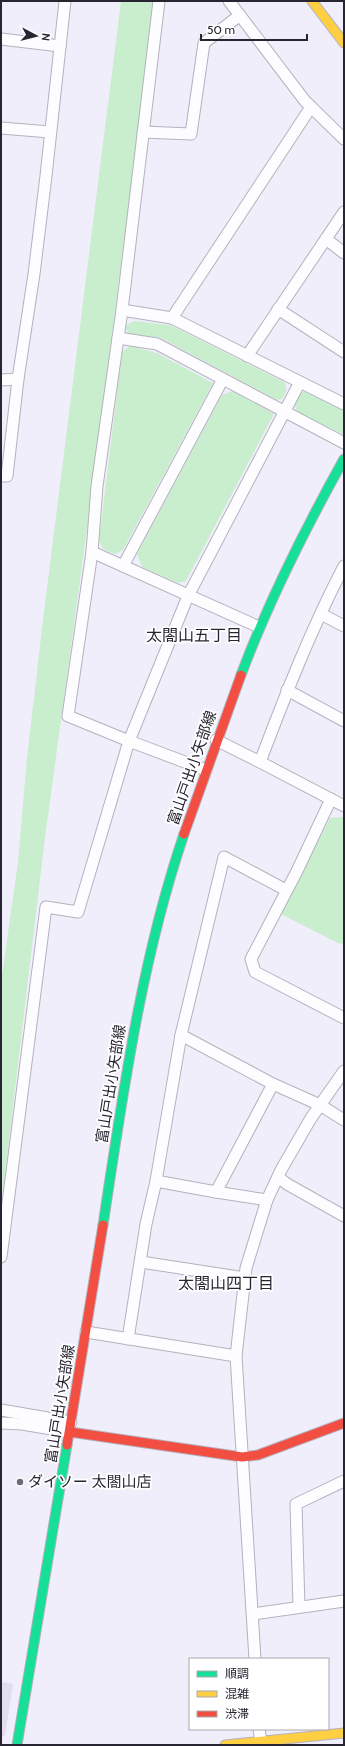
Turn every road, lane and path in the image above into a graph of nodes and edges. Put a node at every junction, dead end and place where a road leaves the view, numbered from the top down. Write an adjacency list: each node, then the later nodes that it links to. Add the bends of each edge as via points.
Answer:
1 (65, 1): 8 (street)
2 (159, 1): 12 (street)
3 (229, 1): 5 (street)
4 (312, 1): 7 (main road)
5 (240, 15): 9 (street); 12 (street, via 204,42 191,134)
6 (1, 39): 8 (street)
7 (344, 43)
8 (60, 46): 11 (street)
9 (311, 107): 13 (street); 19 (street)
10 (1, 128): 11 (street)
11 (50, 132): 23 (street, via 34,274)
12 (143, 132): 18 (street)
13 (344, 139)
14 (344, 212): 15 (street)
15 (326, 240): 16 (street); 17 (street)
16 (344, 253)
17 (278, 309): 21 (street); 22 (street)
18 (122, 310): 19 (street); 20 (street)
19 (172, 318): 22 (street)
20 (118, 338): 24 (street, via 157,344); 32 (street, via 97,486)
21 (344, 352)
22 (247, 356): 26 (street)
23 (18, 379): 25 (street); 31 (street, via 7,476)
24 (224, 379): 28 (street); 33 (street)
25 (1, 380)
26 (300, 382): 27 (street); 28 (street)
27 (344, 404)
28 (284, 411): 29 (street); 35 (street)
29 (344, 443)
30 (344, 459): 38 (main road, 富山戸出小矢部線, via 314,513)
31 (1, 476)
32 (92, 552): 33 (street); 42 (street, via 68,716)
33 (123, 566): 35 (street)
34 (344, 566): 36 (street)
35 (188, 596): 38 (street); 42 (street)
36 (321, 614): 37 (street); 39 (street)
37 (344, 626)
38 (259, 627): 41 (main road, 富山戸出小矢部線)
39 (287, 690): 40 (street); 43 (street)
40 (344, 721)
41 (216, 740): 43 (street); 44 (main road, 富山戸出小矢部線)
42 (129, 741): 44 (street); 59 (street, via 78,912 46,907)
43 (260, 762): 45 (street)
44 (206, 770): 62 (main road, 富山戸出小矢部線, via 155,933 135,1022)
45 (331, 799): 46 (street); 47 (street)
46 (344, 806)
47 (286, 890): 48 (street, via 250,959 255,972); 49 (street, via 224,857)
48 (344, 1018)
49 (181, 1035): 51 (street); 55 (street)
50 (344, 1071): 52 (street)
51 (273, 1084): 52 (street); 56 (street)
52 (320, 1105): 53 (street); 54 (street)
53 (344, 1120)
54 (278, 1177): 57 (street); 58 (street)
55 (156, 1181): 56 (street); 60 (street)
56 (216, 1192): 57 (street)
57 (267, 1200): 61 (street)
58 (344, 1216)
59 (1, 1257)
60 (141, 1262): 61 (street); 63 (street)
61 (245, 1278): 64 (street)
62 (86, 1332): 63 (street); 68 (main road, 富山戸出小矢部線)
63 (128, 1339): 64 (street)
64 (236, 1356): 69 (street)
65 (1, 1410): 68 (street)
66 (1, 1423): 68 (street)
67 (344, 1423): 69 (main road, via 258,1455)
68 (70, 1427): 69 (main road); 78 (main road, 富山戸出小矢部線)
69 (242, 1457): 73 (street)
70 (344, 1481): 72 (street, via 296,1504)
71 (344, 1602): 72 (street)
72 (299, 1607): 73 (street)
73 (253, 1614): 74 (street)
74 (255, 1658)
75 (259, 1730): 77 (street)
76 (344, 1733): 77 (main road)
77 (261, 1742): 79 (main road)
78 (17, 1745)
79 (225, 1745)

